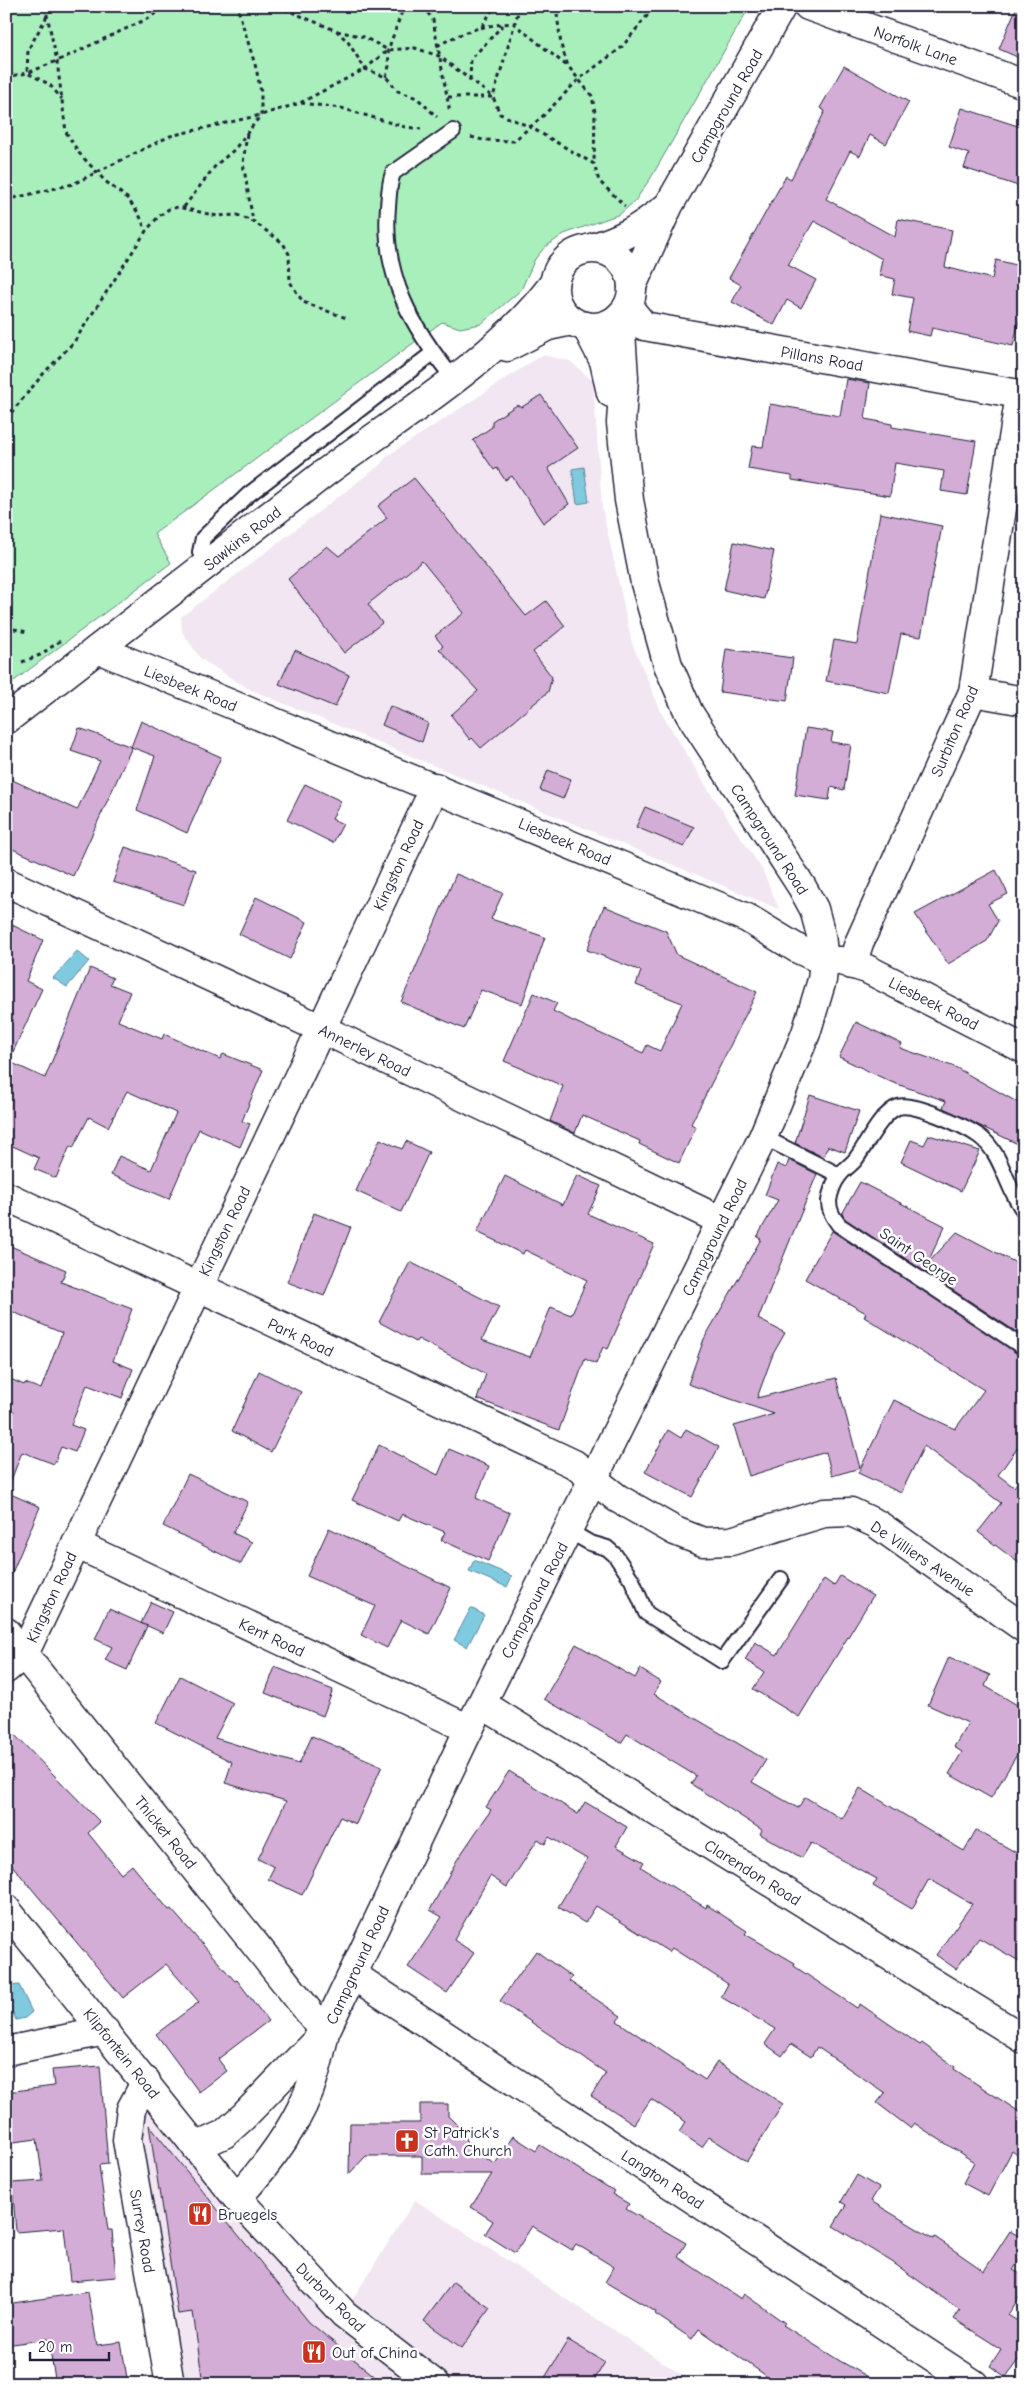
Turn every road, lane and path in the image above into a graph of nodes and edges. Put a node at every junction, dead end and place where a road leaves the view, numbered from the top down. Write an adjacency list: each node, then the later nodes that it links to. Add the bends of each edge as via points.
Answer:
1 (49, 6): 13 (path)
2 (163, 6): 21 (path, via 150,17)
3 (237, 6): 33 (path, via 256,68)
4 (277, 6): 17 (path)
5 (404, 6): 19 (path)
6 (423, 6): 18 (path, via 433,20)
7 (495, 6): 16 (path)
8 (520, 6): 14 (path)
9 (556, 6): 22 (path, via 561,45)
10 (655, 6): 27 (path, via 621,48)
11 (782, 6): 42 (street, Campground Road)
12 (808, 6): 29 (street, Norfolk Lane)
13 (47, 15): 21 (path); 24 (path, via 28,50)
14 (513, 23): 15 (path); 22 (path); 30 (path, via 507,55)
15 (504, 24): 16 (path); 28 (path, via 471,59)
16 (481, 26): 18 (path)
17 (337, 31): 19 (path, via 364,36); 23 (path)
18 (437, 46): 20 (path)
19 (388, 50): 20 (path, via 415,48); 23 (path); 26 (path)
20 (439, 56): 28 (path); 30 (path, via 448,97)
21 (57, 61): 24 (path); 31 (path)
22 (568, 66): 27 (path)
23 (365, 69): 26 (path); 32 (path)
24 (27, 73): 25 (path); 31 (path, via 49,84)
25 (6, 77)
26 (386, 77): 36 (path, via 398,91 417,98)
27 (579, 78): 35 (path); 39 (path, via 592,96 595,112)
28 (470, 80): 30 (path)
29 (1024, 84)
30 (493, 97): 35 (path, via 500,114)
31 (62, 99): 40 (path, via 66,132)
32 (300, 103): 33 (path); 34 (path, via 341,108)
33 (261, 115): 37 (path); 40 (path, via 170,136)
34 (405, 127)
35 (530, 127): 38 (path, via 514,141); 39 (path)
36 (453, 131): 52 (lane, via 393,173 386,220 395,283 420,334)
37 (247, 134): 43 (path, via 216,165); 45 (path, via 243,163)
38 (483, 140)
39 (594, 164): 44 (path, via 599,181)
40 (96, 171): 41 (path, via 73,184); 46 (path, via 127,198)
41 (6, 200)
42 (669, 205): 47 (street, Campground Road, via 617,241); 49 (street, Campground Road)
43 (184, 207): 45 (path, via 218,216 237,215); 46 (path, via 169,209)
44 (630, 212)
45 (254, 222): 50 (path, via 283,243 289,254 290,282 303,302)
46 (146, 231): 56 (path, via 74,342)
47 (576, 246): 48 (street, via 557,272); 48 (path, via 553,253); 49 (street, via 597,249 622,261 629,272)
48 (548, 274): 51 (street, via 561,311); 53 (street, Sawkins Road, via 531,313)
49 (627, 303): 51 (street, via 610,323 598,327); 55 (street, Pillans Road, via 644,326); 57 (street, Campground Road)
50 (348, 319)
51 (579, 324): 53 (street, Sawkins Road, via 548,326); 57 (street, Campground Road, via 604,361 606,379)
52 (433, 352): 54 (lane); 58 (lane, via 248,495 203,538 200,552)
53 (480, 359): 54 (street, Sawkins Road)
54 (454, 379): 58 (street, Sawkins Road)
55 (1022, 395): 62 (street, Surbiton Road)
56 (6, 419)
57 (621, 423): 67 (street, Campground Road, via 630,500 645,583 668,665 689,713 814,909)
58 (204, 566): 61 (street, Sawkins Road)
59 (6, 627): 60 (path)
60 (26, 632)
61 (98, 649): 64 (street, Sawkins Road); 65 (street, Liesbeek Road)
62 (973, 692): 63 (street); 68 (street, Surbiton Road, via 858,943)
63 (1024, 701)
64 (6, 720)
65 (435, 787): 67 (street, Liesbeek Road, via 747,918); 69 (street, Kingston Road)
66 (6, 882): 69 (street, Annerley Road)
67 (824, 961): 68 (street, Liesbeek Road); 71 (street, Campground Road, via 818,999)
68 (852, 965): 70 (street, Liesbeek Road, via 867,969)
69 (322, 1029): 75 (street, Annerley Road); 76 (street, Kingston Road)
70 (1024, 1049)
71 (763, 1137): 72 (lane); 75 (street, Campground Road)
72 (839, 1175): 74 (lane, Saint George, via 862,1151 885,1116 897,1107 909,1106 922,1109 983,1140); 77 (lane, Saint George, via 829,1201 831,1214 839,1225)
73 (6, 1196): 76 (street, Park Road)
74 (1024, 1211)
75 (722, 1221): 78 (street, Campground Road)
76 (196, 1288): 78 (street, Park Road, via 574,1464); 80 (street, Kingston Road)
77 (1024, 1348)
78 (594, 1481): 79 (street, Campground Road); 82 (street, De Villiers Avenue, via 675,1531 703,1542 731,1541 824,1513 851,1512 877,1524)
79 (569, 1531): 81 (lane, via 616,1555 632,1580 646,1613 722,1661); 85 (street, Campground Road)
80 (76, 1544): 84 (street, Kingston Road); 86 (street, Kent Road)
81 (781, 1578)
82 (1024, 1628)
83 (6, 1632): 84 (street, Thicket Road)
84 (15, 1662): 90 (street, Thicket Road)
85 (482, 1704): 86 (street, Campground Road); 91 (street, Clarendon Road)
86 (469, 1729): 88 (street, Campground Road)
87 (6, 1909): 89 (street, Klipfontein Road)
88 (353, 1975): 90 (street, Campground Road); 98 (street, Langton Road)
89 (105, 2031): 92 (street); 93 (street, Klipfontein Road)
90 (325, 2032): 94 (street, Campground Road, via 224,2134); 95 (street, Campground Road, via 315,2075 304,2102 275,2154)
91 (1024, 2040)
92 (6, 2051)
93 (146, 2082): 94 (street, Klipfontein Road); 96 (street, Surrey Road, via 131,2109 127,2140)
94 (196, 2147): 95 (street, Klipfontein Road)
95 (237, 2198): 97 (street, Durban Road, via 344,2314)
96 (170, 2384)
97 (435, 2384)
98 (974, 2384)

